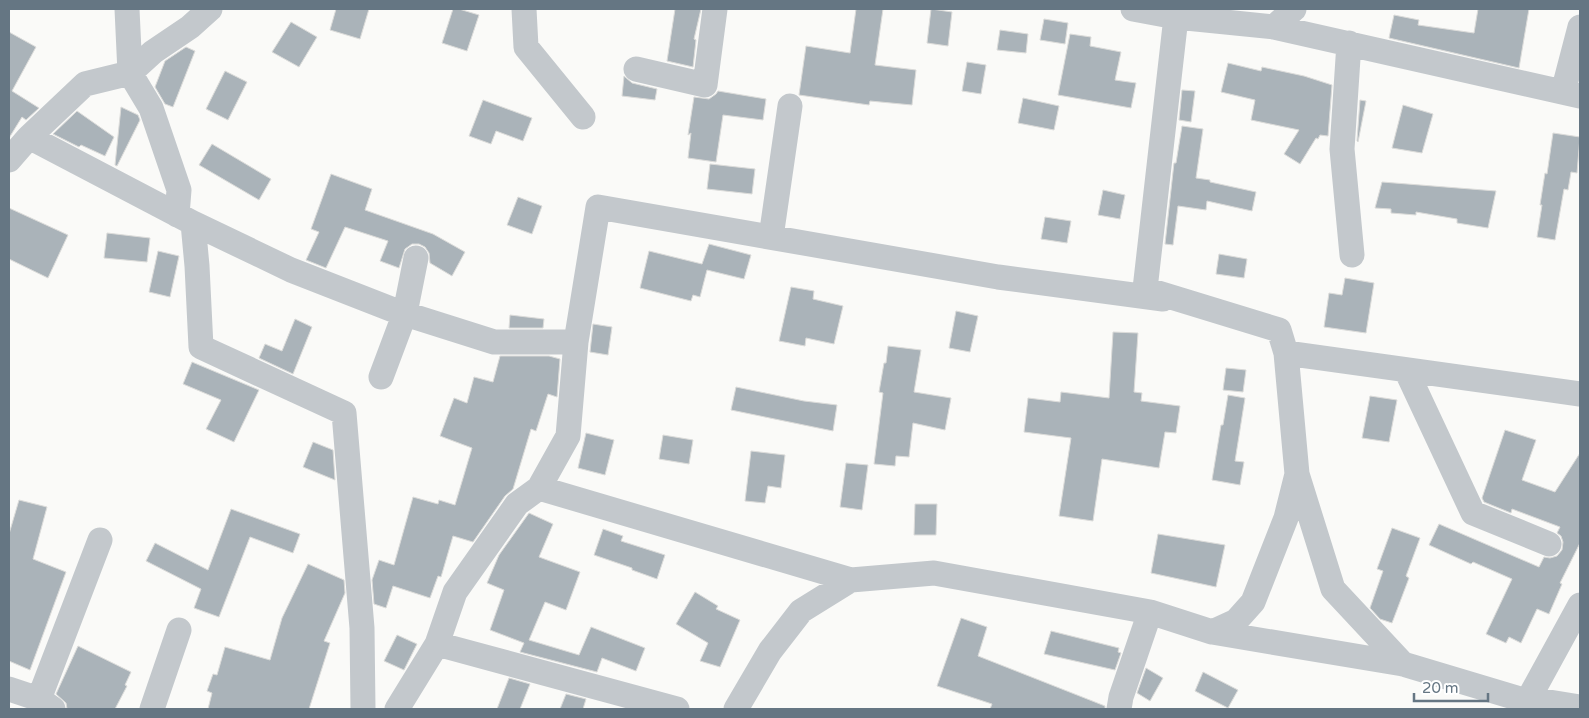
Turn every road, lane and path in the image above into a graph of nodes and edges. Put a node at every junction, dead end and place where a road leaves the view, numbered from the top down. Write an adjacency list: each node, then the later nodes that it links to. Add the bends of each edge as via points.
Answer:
1 (127, 9): 12 (street)
2 (210, 9): 12 (street, via 153,52)
3 (524, 9): 15 (street, via 526,47)
4 (715, 9): 11 (street, via 704,85)
5 (1134, 9): 7 (street)
6 (1294, 9): 9 (street)
7 (1176, 18): 9 (street); 22 (street, via 1145,289)
8 (1580, 26): 13 (street)
9 (1274, 27): 10 (street)
10 (1349, 43): 13 (street); 20 (street, via 1342,149)
11 (636, 69)
12 (130, 74): 16 (street, via 85,84); 18 (street, via 151,108 179,190)
13 (1572, 94)
14 (790, 106): 19 (street)
15 (583, 117)
16 (29, 137): 17 (street); 18 (street)
17 (9, 160)
18 (185, 219): 23 (street, via 291,270); 45 (street, via 197,266 201,347 344,413 362,628)
19 (771, 237): 22 (street, via 998,277); 24 (street, via 598,207)
20 (1352, 255)
21 (416, 258): 23 (street)
22 (1181, 301): 25 (street, via 1279,330)
23 (405, 314): 24 (street, via 494,342); 27 (street)
24 (576, 342): 30 (street, via 568,436)
25 (1286, 353): 26 (street); 29 (street)
26 (1406, 370): 28 (street); 32 (street, via 1473,513)
27 (381, 377)
28 (1580, 394)
29 (1297, 474): 37 (street, via 1286,518 1253,602 1236,621); 39 (street, via 1333,589)
30 (539, 488): 33 (street); 38 (street, via 517,504 455,592)
31 (100, 540): 41 (street)
32 (1549, 544)
33 (851, 580): 35 (street, via 934,573); 48 (street, via 801,611 770,652)
34 (1580, 605): 42 (street)
35 (1150, 612): 37 (street); 49 (street)
36 (179, 630): 44 (street)
37 (1212, 632): 39 (street)
38 (437, 644): 46 (street); 47 (street)
39 (1403, 664): 42 (street)
40 (9, 689): 41 (street)
41 (46, 704)
42 (1532, 705): 43 (street)
43 (1580, 707)
44 (152, 709)
45 (363, 709)
46 (396, 709)
47 (676, 709)
48 (736, 709)
49 (1119, 709)

